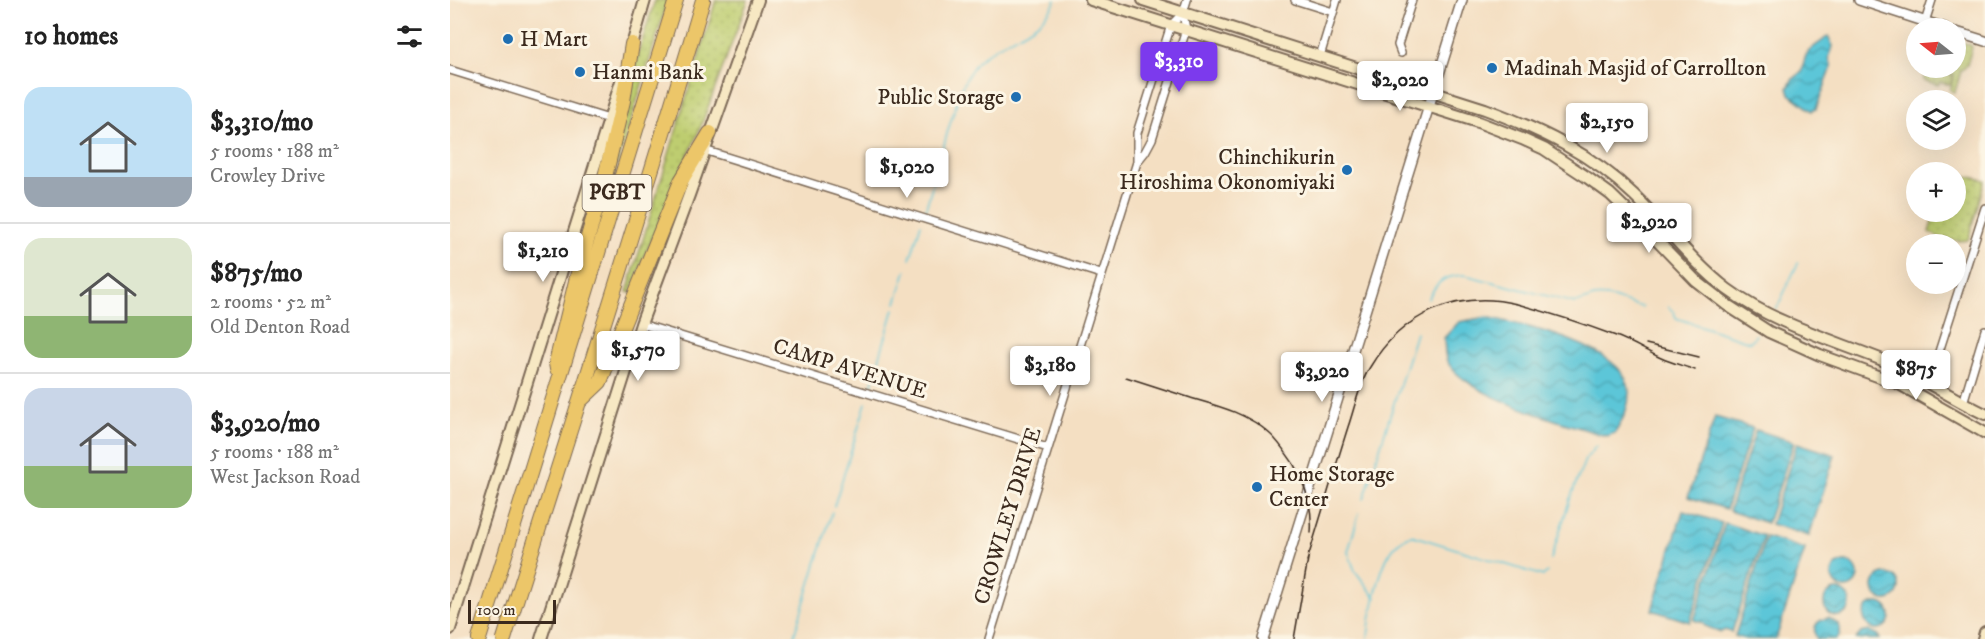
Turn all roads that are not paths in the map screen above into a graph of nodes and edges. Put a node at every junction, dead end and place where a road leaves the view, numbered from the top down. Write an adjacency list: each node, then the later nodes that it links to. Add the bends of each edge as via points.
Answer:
1 (645, 0): 22 (main road)
2 (676, 0): 40 (highway, PGBT)
3 (704, 0): 41 (highway, PGBT)
4 (758, 0): 29 (main road)
5 (1091, 0): 18 (main road)
6 (1143, 0): 15 (main road)
7 (1187, 0): 15 (street)
8 (1295, 0): 14 (street)
9 (1336, 0): 14 (street)
10 (1412, 0): 23 (street, via 1398,45)
11 (1462, 0): 26 (street)
12 (1859, 0): 16 (street)
13 (1932, 0): 17 (street)
14 (1333, 12): 24 (street)
15 (1184, 13): 18 (street, CROWLEY DRIVE); 19 (street, CROWLEY DRIVE); 24 (main road)
16 (1913, 18)
17 (1926, 18)
18 (1171, 25): 19 (main road); 31 (street, CROWLEY DRIVE, via 1137,134)
19 (1186, 30): 27 (main road); 31 (street, CROWLEY DRIVE, via 1152,139)
20 (1966, 35): 21 (street)
21 (1985, 41)
22 (632, 44): 28 (main road); 40 (highway, via 604,181 556,363)
23 (1401, 53)
24 (1320, 56): 26 (main road)
25 (450, 70): 28 (street)
26 (1434, 93): 27 (street); 33 (main road, via 1517,120 1568,146 1633,194)
27 (1429, 106): 34 (main road, via 1522,138 1566,162 1610,194); 52 (street)
28 (609, 119): 46 (main road)
29 (710, 133): 30 (main road); 41 (highway, via 681,181 600,382)
30 (704, 150): 35 (street); 36 (main road)
31 (1137, 162): 35 (street, CROWLEY DRIVE)
32 (1985, 208): 38 (street)
33 (1690, 255): 34 (main road); 38 (main road, via 1728,290 1769,315)
34 (1678, 265): 39 (main road, via 1768,332)
35 (1101, 274): 45 (street, CROWLEY DRIVE)
36 (641, 324): 45 (street, CAMP AVENUE); 50 (main road)
37 (1985, 330): 42 (street)
38 (1929, 383): 39 (main road); 42 (main road)
39 (1899, 384): 44 (main road)
40 (558, 386): 48 (highway, PGBT)
41 (578, 403): 49 (highway, PGBT)
42 (1963, 403): 43 (main road)
43 (1985, 414)
44 (1985, 433)
45 (1048, 448): 51 (street, CROWLEY DRIVE)
46 (450, 629)
47 (1985, 632): 53 (main road)
48 (479, 639)
49 (504, 639)
50 (541, 639)
51 (989, 639)
52 (1263, 639)
53 (1983, 639)

